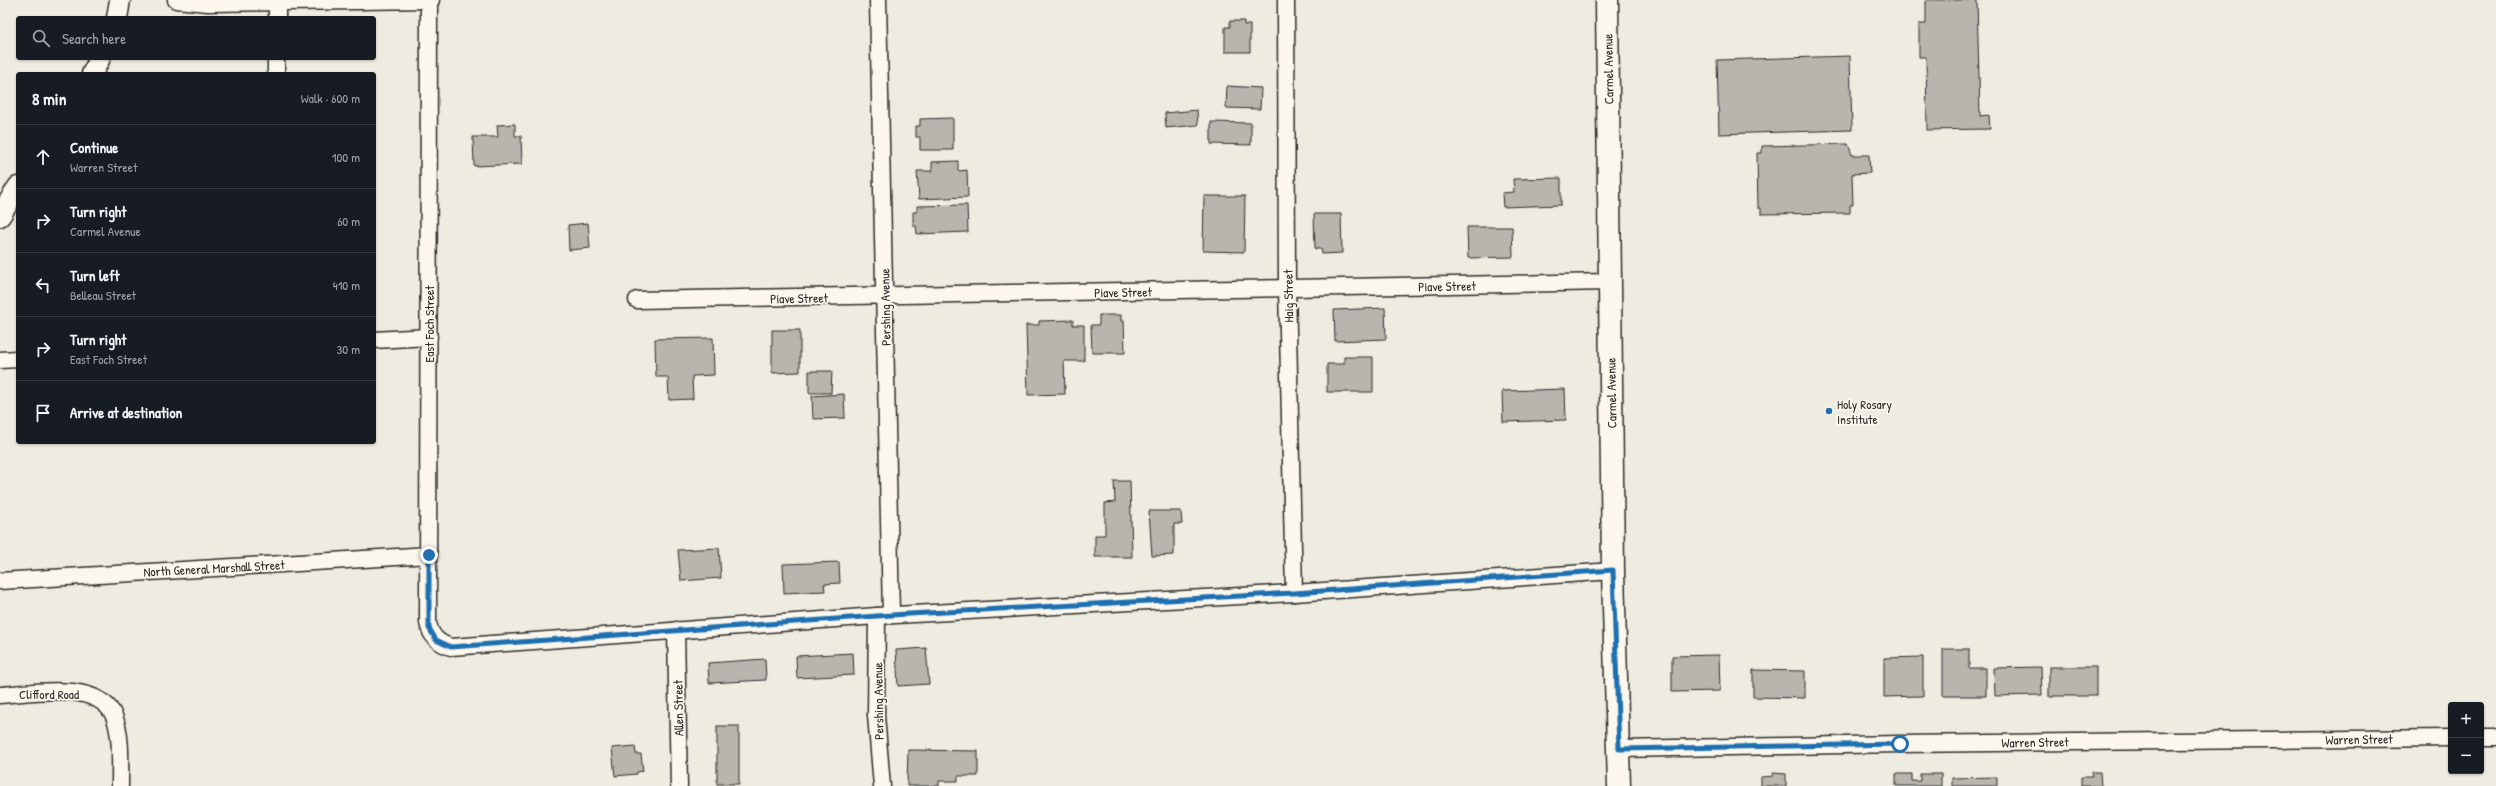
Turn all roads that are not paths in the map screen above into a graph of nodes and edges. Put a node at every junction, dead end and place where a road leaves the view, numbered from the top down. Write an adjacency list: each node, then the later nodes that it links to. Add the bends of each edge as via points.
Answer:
1 (120, 0): 8 (street)
2 (176, 0): 7 (street, via 208,3)
3 (430, 0): 7 (street); 20 (street, East Foch Street)
4 (878, 0): 18 (street, Pershing Avenue)
5 (1286, 0): 17 (street, Haig Street)
6 (1607, 0): 16 (main road, Carmel Avenue)
7 (277, 2): 9 (street)
8 (117, 16)
9 (276, 16)
10 (99, 60): 12 (street)
11 (276, 60): 13 (street)
12 (93, 72)
13 (276, 72)
14 (16, 189): 15 (street)
15 (0, 216)
16 (1610, 282): 17 (street, Piave Street); 25 (main road, Carmel Avenue)
17 (1287, 288): 18 (street, Piave Street); 27 (street, Haig Street)
18 (884, 296): 19 (street, Piave Street); 28 (street, Pershing Avenue)
19 (637, 300)
20 (429, 337): 21 (street); 24 (street, East Foch Street)
21 (376, 340)
22 (16, 359): 23 (street)
23 (0, 360)
24 (429, 555): 26 (street, North General Marshall Street); 29 (street, East Foch Street, via 428,622 432,634 441,644 451,647)
25 (1613, 570): 27 (street); 34 (main road, Carmel Avenue)
26 (0, 581)
27 (1294, 593): 28 (street)
28 (884, 615): 29 (street); 37 (street, Pershing Avenue, via 876,715)
29 (676, 630): 36 (street, Allen Street)
30 (0, 695): 35 (street, Clifford Road, via 59,691 80,693 101,700 114,716)
31 (2448, 738): 34 (street, Warren Street)
32 (2484, 738): 33 (street)
33 (2496, 738)
34 (1619, 749): 38 (main road, Carmel Avenue)
35 (120, 786)
36 (679, 786)
37 (882, 786)
38 (1619, 786)

